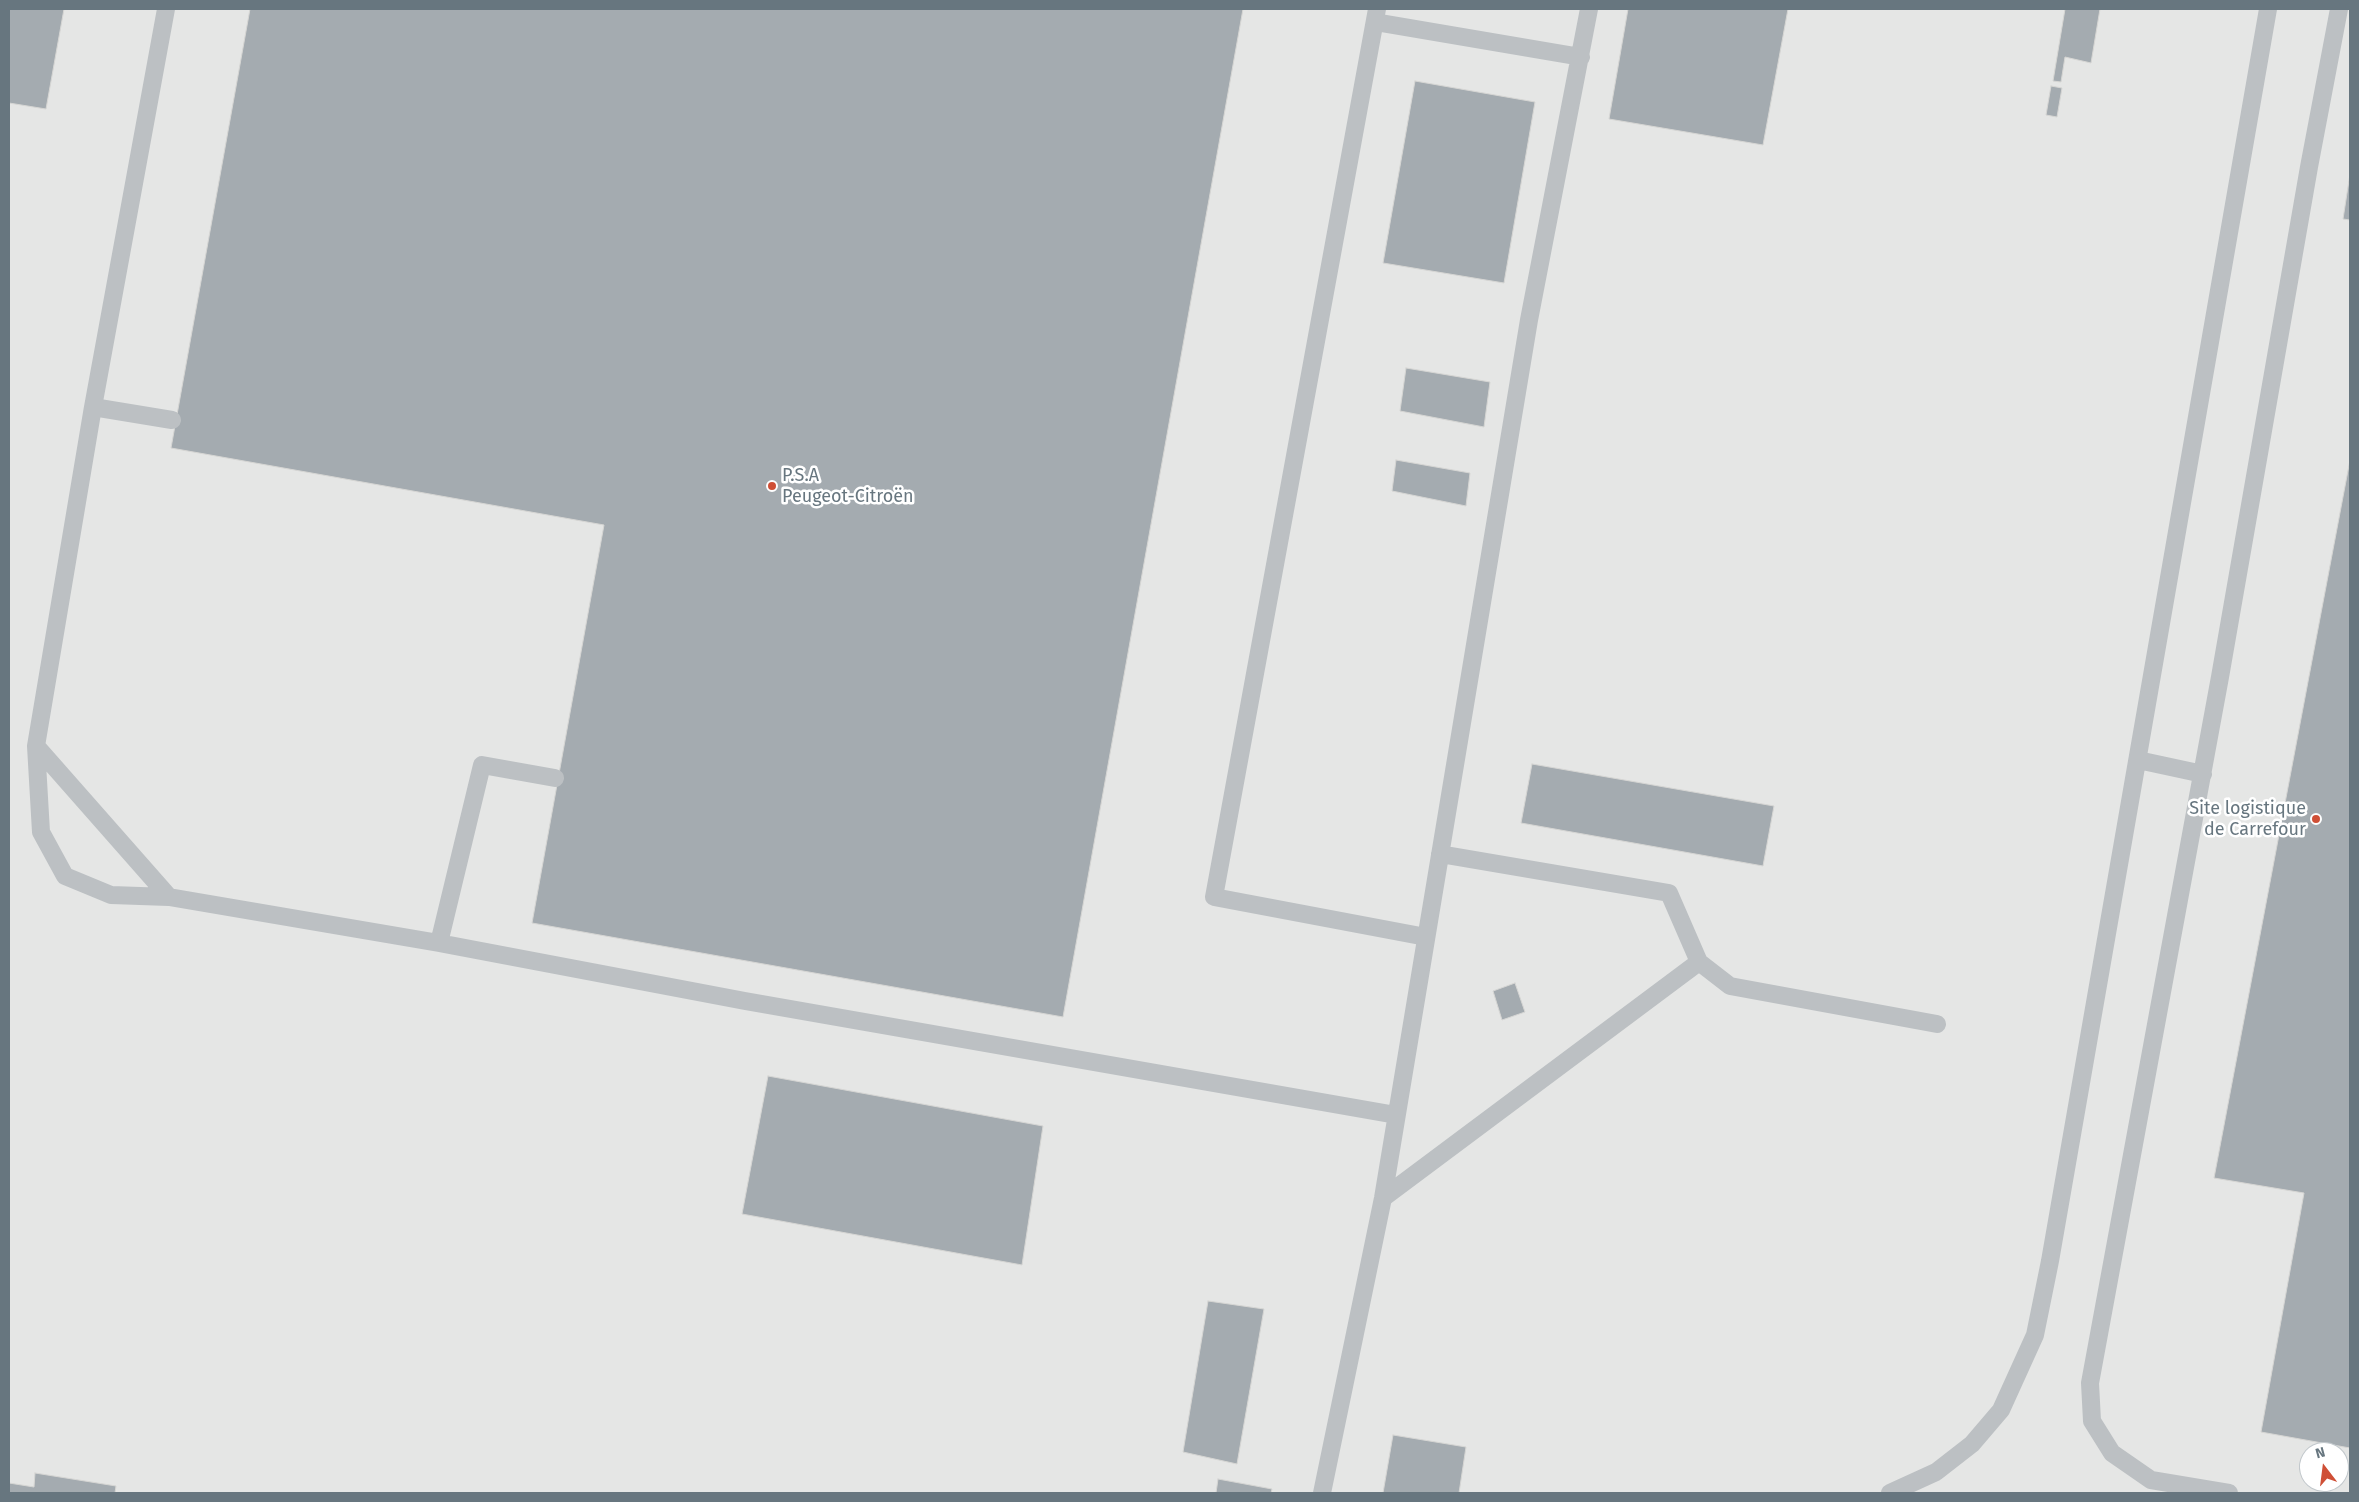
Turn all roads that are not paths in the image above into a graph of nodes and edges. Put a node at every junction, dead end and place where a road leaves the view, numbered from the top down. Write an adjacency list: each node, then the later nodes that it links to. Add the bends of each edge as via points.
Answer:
1 (166, 9): 7 (lane)
2 (1589, 9): 6 (lane)
3 (2268, 9): 10 (lane)
4 (2339, 9): 11 (lane)
5 (1376, 16): 6 (lane); 15 (lane, via 1214,897)
6 (1581, 57): 13 (lane, via 1528,320)
7 (94, 407): 8 (lane); 9 (lane)
8 (172, 420)
9 (36, 746): 14 (lane); 14 (lane, via 41,832 65,876 111,896)
10 (2138, 760): 11 (lane); 22 (lane, via 2035,1335 2001,1410 1972,1444 1936,1472)
11 (2203, 774): 23 (lane, via 2090,1383 2092,1421 2112,1453 2150,1480)
12 (555, 778): 16 (lane, via 482,765)
13 (1440, 854): 15 (lane); 17 (lane, via 1670,893)
14 (169, 897): 16 (lane)
15 (1426, 937): 19 (lane)
16 (439, 943): 19 (lane, via 746,1001)
17 (1699, 962): 18 (lane, via 1730,986); 20 (lane)
18 (1938, 1024)
19 (1396, 1115): 20 (lane)
20 (1383, 1198): 21 (lane)
21 (1322, 1493)
22 (1890, 1493)
23 (2229, 1493)

